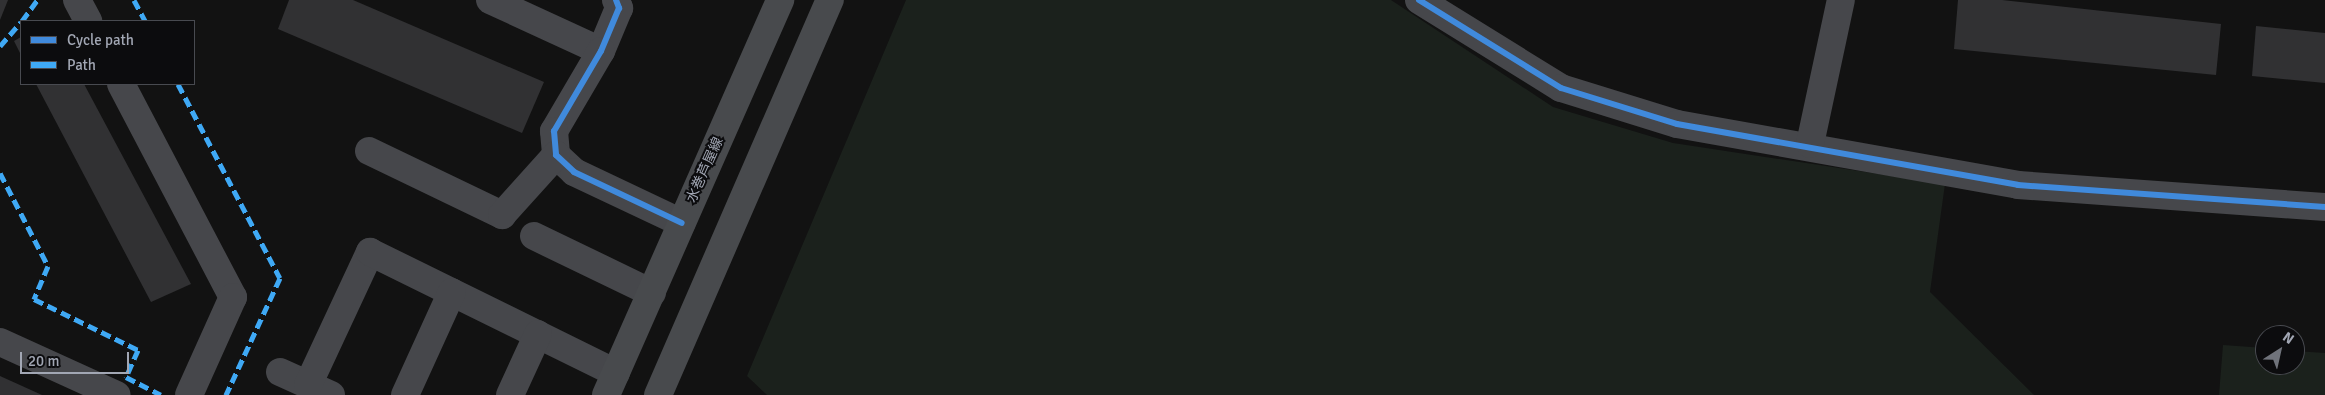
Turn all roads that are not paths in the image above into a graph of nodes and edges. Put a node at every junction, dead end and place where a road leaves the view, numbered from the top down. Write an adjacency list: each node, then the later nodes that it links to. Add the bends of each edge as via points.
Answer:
1 (77, 0): 8 (street)
2 (490, 0): 9 (street)
3 (616, 0): 9 (street, via 619,8)
4 (780, 0): 15 (main road, 水巻芦屋線)
5 (830, 0): 28 (main road)
6 (1419, 0): 11 (street, via 1561,88 1677,124)
7 (1841, 0): 11 (street)
8 (87, 20)
9 (601, 51): 13 (street, via 554,131)
10 (122, 85): 25 (street, via 233,297)
11 (1810, 144): 14 (street, via 2018,185)
12 (369, 151): 13 (street, via 502,215)
13 (556, 155): 15 (street, via 574,172)
14 (2325, 207)
15 (682, 223): 18 (main road, 水巻芦屋線)
16 (534, 236): 18 (street)
17 (452, 292): 19 (street); 23 (street, via 370,252); 26 (street)
18 (652, 293): 22 (main road, 水巻芦屋線)
19 (538, 334): 22 (street); 27 (street)
20 (0, 342): 24 (street)
21 (280, 372): 23 (street)
22 (611, 384)
23 (320, 390)
24 (117, 395)
25 (190, 395)
26 (405, 395)
27 (510, 395)
28 (658, 395)

